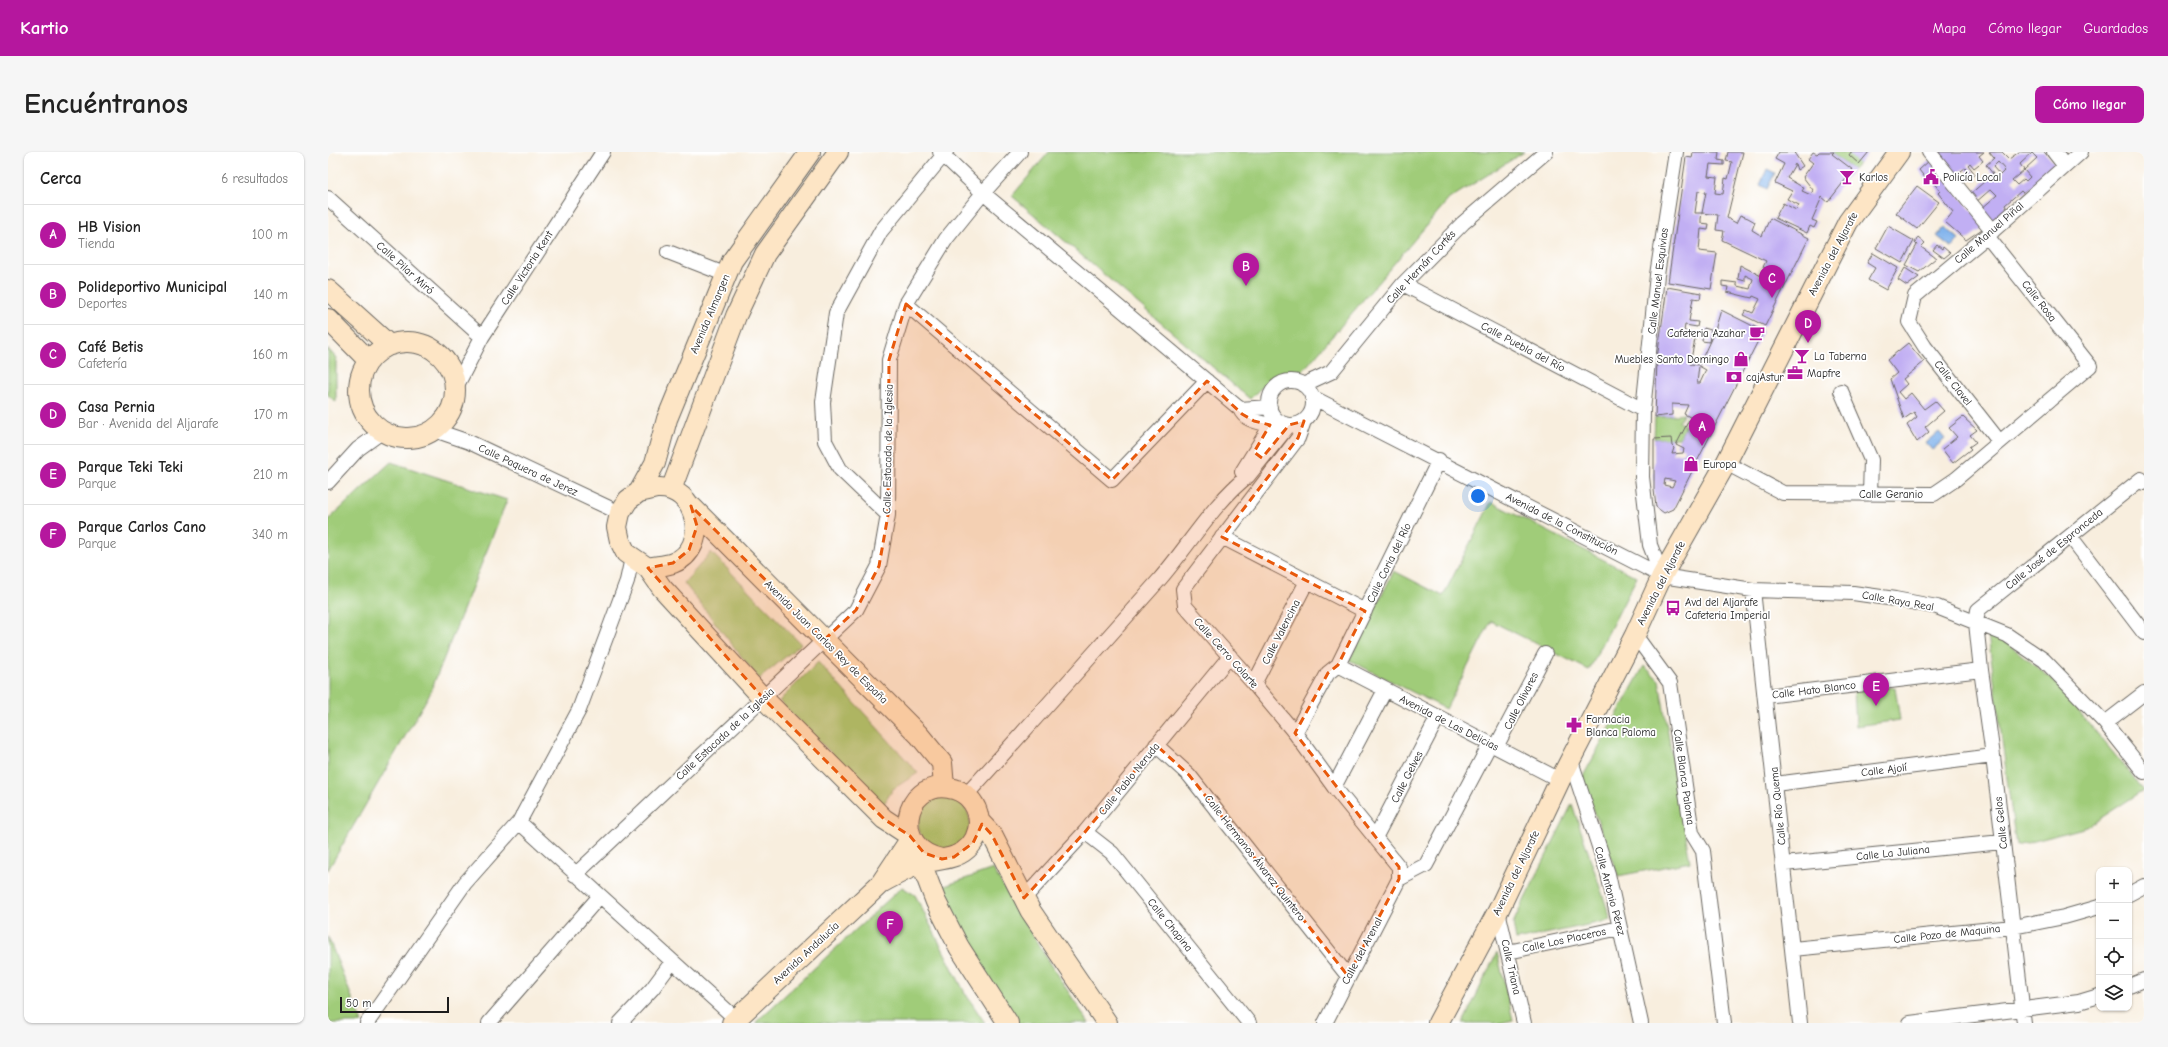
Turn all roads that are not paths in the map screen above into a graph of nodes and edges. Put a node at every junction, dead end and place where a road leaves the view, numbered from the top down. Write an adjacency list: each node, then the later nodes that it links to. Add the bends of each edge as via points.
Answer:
1 (603, 152): 23 (street, Calle Victoria Kent)
2 (810, 152): 17 (street, Avenida Almargen, via 732,261)
3 (838, 152): 44 (street, via 765,254 736,316)
4 (1020, 152): 13 (street, Calle Estacada de la Iglesia)
5 (1546, 152): 18 (street, Calle Hernán Cortés, via 1462,222)
6 (1676, 152): 32 (street, Calle Manuel Esquivias, via 1657,275)
7 (1898, 152): 40 (street, Avenida del Aljarafe, via 1848,222)
8 (1929, 152): 15 (street, Calle Rosa)
9 (2054, 152): 12 (street)
10 (2081, 152): 12 (street, Calle Manuel Piñal)
11 (943, 153): 13 (street); 49 (street, via 881,231 836,313 823,402 825,441 840,469)
12 (2065, 166): 15 (street, Calle Manuel Piñal)
13 (983, 193): 20 (street, Calle Estacada de la Iglesia, via 946,239); 27 (street)
14 (328, 198): 23 (street, Calle Pilar Miró)
15 (1990, 234): 22 (street, Calle Manuel Piñal, via 1915,296); 26 (street, Calle Rosa)
16 (668, 252): 17 (street)
17 (726, 275): 45 (street, Avenida Almargen, via 666,418 655,463)
18 (1403, 284): 28 (street, Calle Hernán Cortés, via 1331,372); 32 (street, Calle Puebla del Río)
19 (328, 290): 24 (street)
20 (906, 304): 27 (street, via 1112,480); 49 (street, Calle Estacada de la Iglesia, via 889,360)
21 (328, 319): 25 (street)
22 (1909, 322): 38 (street, Calle Clavel, via 1925,347)
23 (482, 337): 29 (street, Calle Victoria Kent)
24 (388, 345): 25 (street); 29 (street, via 405,341 427,345 441,355 449,365)
25 (369, 361): 37 (street, via 361,376 360,400 367,416)
26 (2090, 366): 38 (street, Calle Geranio)
27 (1207, 381): 33 (street, via 1240,410)
28 (1303, 385): 31 (street); 33 (street, via 1296,382 1280,384 1270,396)
29 (456, 387): 36 (street, via 446,419)
30 (1841, 391): 46 (street, via 1871,460)
31 (1312, 397): 34 (street, via 1312,408); 39 (street, Avenida de la Constitución)
32 (1644, 410): 53 (street, Calle Manuel Esquivias, via 1642,477 1650,545)
33 (1272, 417): 35 (street); 43 (street)
34 (1304, 421): 35 (street); 51 (street, Calle Cerro Colarte, via 1298,438)
35 (1289, 425): 43 (street, via 1248,476)
36 (434, 430): 37 (street, via 418,437 398,437); 48 (street, Calle Paquera de Jerez, via 469,442)
37 (383, 431): 42 (street, via 358,449)
38 (1999, 441): 46 (street, Calle Geranio, via 1956,479 1934,494)
39 (1439, 460): 53 (street, Avenida de la Constitución); 56 (street, Calle Coria del Río)
40 (1726, 463): 46 (street, Calle Geranio, via 1783,494); 53 (street, Avenida del Aljarafe)
41 (2142, 481): 50 (street, Calle José de Espronceda)
42 (328, 482)
43 (1239, 482): 82 (street, via 1160,578)
44 (671, 490): 45 (street, via 658,488); 47 (street)
45 (639, 492): 48 (street, via 628,500)
46 (1870, 494)
47 (691, 506): 52 (street, via 697,526 689,550 673,563); 60 (street, Avenida Juan Carlos Rey de España)
48 (620, 513): 52 (street, via 617,527 620,541)
49 (888, 515): 60 (street, Calle Estacada de la Iglesia, via 879,566 856,610)
50 (2070, 536): 57 (street, Calle José de Espronceda, via 1978,610); 58 (street)
51 (1222, 537): 54 (street); 62 (street, Calle Cerro Colarte, via 1183,589 1185,606)
52 (640, 563): 69 (street); 84 (street, via 627,581 579,710)
53 (1662, 576): 55 (street, Calle Raya Real); 59 (street, Avenida del Aljarafe)
54 (1307, 581): 56 (street); 65 (street, Calle Valencina)
55 (1753, 590): 57 (street, Calle Raya Real, via 1852,593 1895,599 1938,607); 68 (street, Calle Río Quema)
56 (1365, 611): 63 (street, Calle Coria del Río)
57 (1976, 623): 64 (street, Calle Gelos); 71 (street, Calle Raya Real, via 2008,635 2044,660)
58 (2144, 633)
59 (1635, 635): 76 (street, Avenida del Aljarafe); 123 (street, Calle Blanca Paloma, via 1670,683 1692,833 1703,851)
60 (825, 639): 69 (street, Calle Estacada de la Iglesia); 81 (street, Avenida Juan Carlos Rey de España, via 919,735 942,763)
61 (1545, 654): 74 (street, Calle Olivares)
62 (1230, 656): 65 (street, Calle Cerro Colarte); 73 (street, Calle Pablo Neruda)
63 (1338, 665): 66 (street, Avenida de Las Delicias); 72 (street, Calle Coria del Río, via 1328,673)
64 (1981, 670): 68 (street, Calle Hato Blanco); 75 (street, Calle Gelos)
65 (1254, 684): 72 (street, Calle Cerro Colarte)
66 (1385, 690): 70 (street, Avenida de Las Delicias); 80 (street)
67 (2144, 693): 71 (street)
68 (1766, 696): 79 (street, Calle Río Quema)
69 (763, 698): 87 (street, via 882,816); 92 (street, Calle Estacada de la Iglesia)
70 (1438, 717): 74 (street, Avenida de Las Delicias); 86 (street, Calle Gelves)
71 (2105, 723): 77 (street, Calle Raya Real)
72 (1295, 733): 80 (street, Calle Cerro Colarte)
73 (1156, 745): 85 (street, Calle Pablo Neruda); 107 (street, Calle Hermanos Álvarez Quintero, via 1189,775)
74 (1493, 746): 78 (street, Avenida de Las Delicias); 93 (street, Calle Olivares, via 1426,865)
75 (1993, 756): 79 (street, Calle Ajolí); 88 (street, Calle Gelos)
76 (1571, 761): 78 (street, Avenida del Aljarafe); 103 (street, Calle Antonio Pérez, via 1608,874)
77 (2144, 772)
78 (1560, 780): 101 (street, Avenida del Aljarafe)
79 (1775, 784): 91 (street, Calle Río Quema)
80 (1334, 786): 86 (street, Calle Cerro Colarte)
81 (944, 787): 82 (street); 87 (street, via 932,789 913,804 908,827)
82 (966, 795): 83 (street, via 978,811)
83 (979, 821): 89 (street, via 978,833 973,844 965,852 954,857); 98 (street, via 992,835)
84 (519, 822): 92 (street); 113 (street, via 464,883)
85 (1085, 832): 98 (street, Calle Pablo Neruda); 118 (street, Calle Chapina, via 1112,853)
86 (1375, 838): 93 (street, Calle Cerro Colarte, via 1399,867)
87 (912, 839): 89 (street, via 924,853); 90 (street); 94 (street)
88 (2002, 842): 91 (street, Calle La Juliana); 102 (street, Calle Gelos)
89 (942, 858): 90 (street)
90 (922, 864): 94 (street); 99 (street)
91 (1784, 864): 104 (street, Calle Río Quema)
92 (575, 875): 97 (street)
93 (1399, 879): 107 (street, Calle del Arenal)
94 (881, 883): 99 (street, via 902,880 916,882); 112 (street, Avenida Andalucía)
95 (2144, 886): 96 (street)
96 (2132, 892)
97 (599, 896): 106 (street); 114 (street)
98 (1024, 898): 117 (street)
99 (936, 902): 116 (street, via 959,947)
100 (2096, 908): 102 (street, Calle Pozo de Maquina)
101 (1498, 911): 105 (street, Calle Triana); 120 (street, Avenida del Aljarafe)
102 (2014, 927): 104 (street, Calle Pozo de Maquina); 111 (street, Calle Gelos)
103 (1620, 928): 105 (street, Calle Los Placeros); 122 (street, Calle Antonio Pérez)
104 (1793, 949): 124 (street, Calle Río Quema)
105 (1508, 952): 121 (street, Calle Triana)
106 (672, 962): 112 (street); 115 (street, via 652,989)
107 (1348, 976): 119 (street, Calle del Arenal)
108 (2144, 980): 109 (street)
109 (2132, 985)
110 (2096, 997): 111 (street)
111 (2023, 1016): 125 (street)
112 (734, 1021)
113 (367, 1023)
114 (489, 1023)
115 (620, 1023)
116 (1008, 1023)
117 (1107, 1023)
118 (1249, 1023)
119 (1325, 1023)
120 (1438, 1023)
121 (1524, 1023)
122 (1641, 1023)
123 (1724, 1023)
124 (1800, 1023)
125 (1910, 1023)

